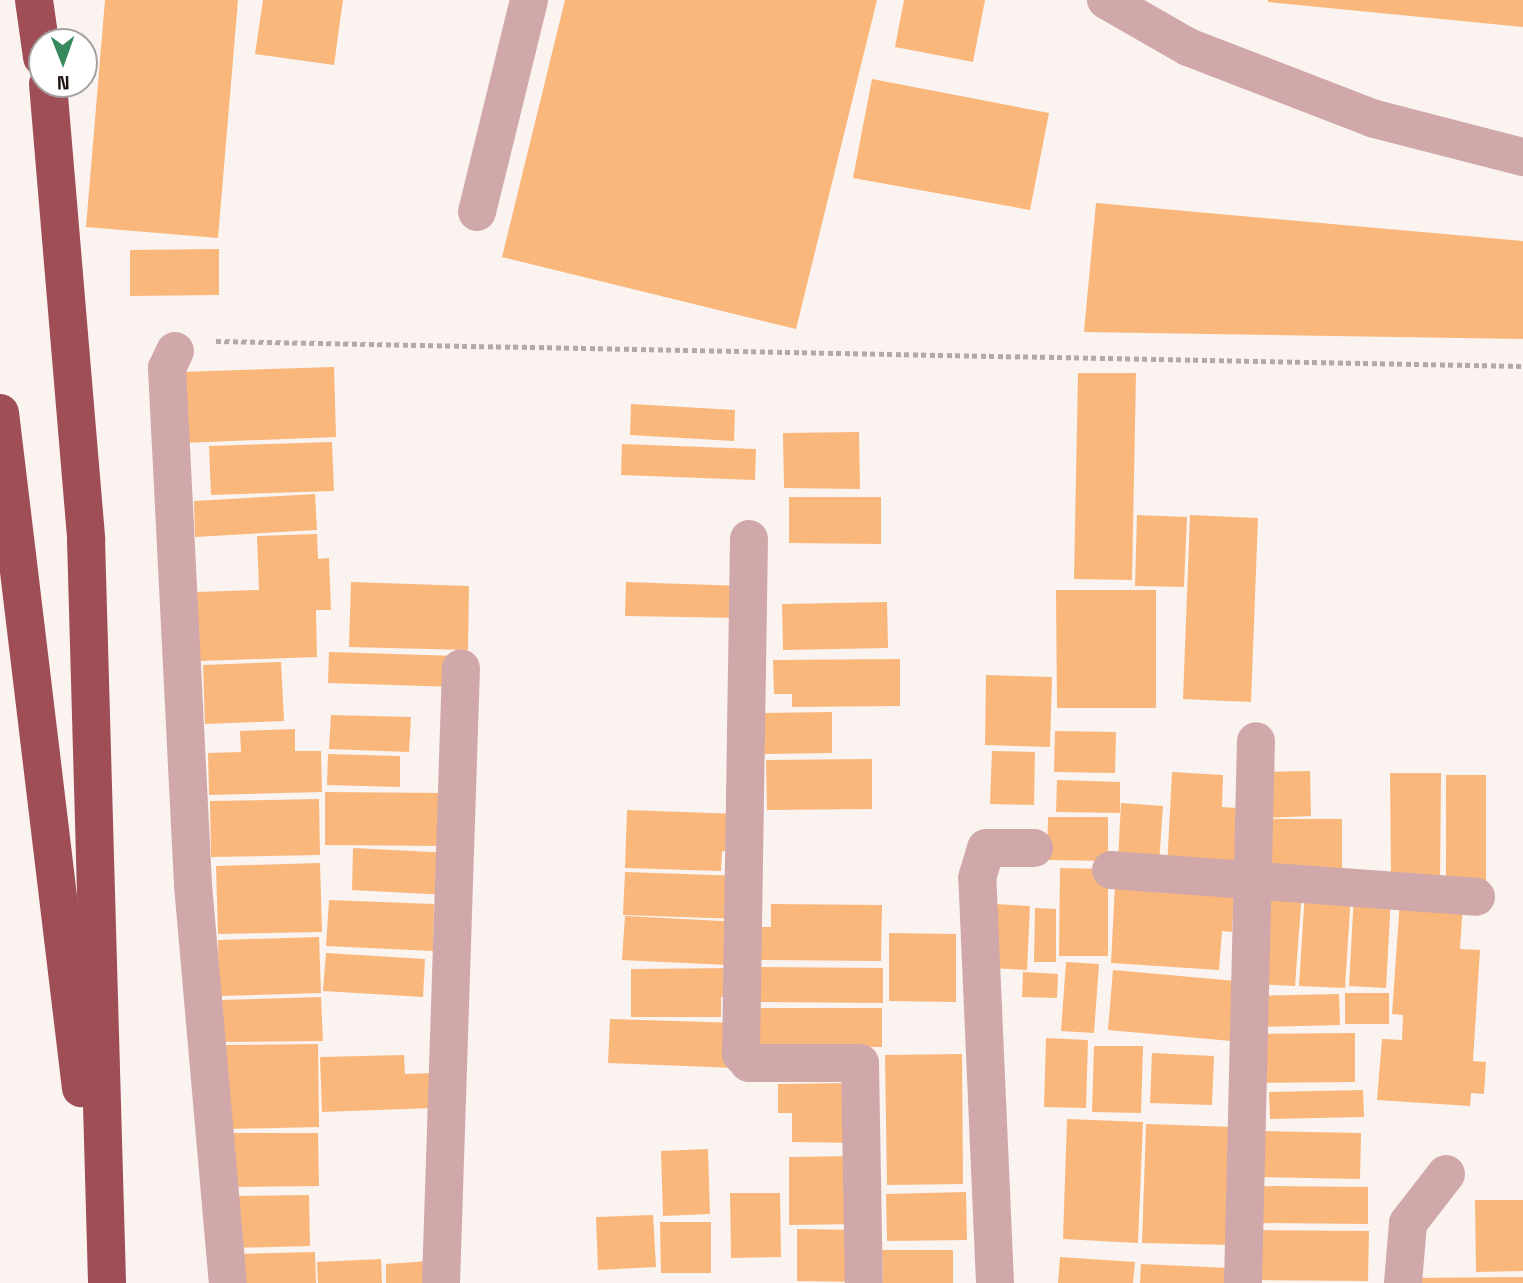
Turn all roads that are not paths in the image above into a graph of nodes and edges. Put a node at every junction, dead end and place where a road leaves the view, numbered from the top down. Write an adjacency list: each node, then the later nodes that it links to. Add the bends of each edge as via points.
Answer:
1 (34, 0): 5 (highway)
2 (41, 0): 6 (highway)
3 (529, 0): 9 (street)
4 (1106, 0): 8 (street, via 1188,47 1375,119)
5 (38, 28)
6 (44, 28)
7 (48, 98): 21 (highway, via 86,539)
8 (1523, 157)
9 (477, 212)
10 (175, 351): 22 (street, via 167,368 192,885)
11 (0, 413): 20 (highway)
12 (749, 539): 24 (street, via 741,1054 748,1063 860,1063)
13 (461, 668): 23 (street)
14 (1256, 741): 17 (street)
15 (1034, 848): 25 (street, via 986,848 977,878)
16 (1111, 870): 17 (street)
17 (1252, 884): 18 (street); 26 (street)
18 (1476, 897)
19 (1446, 1174): 27 (street, via 1408,1223)
20 (101, 1283)
21 (107, 1283)
22 (228, 1283)
23 (441, 1283)
24 (864, 1283)
25 (995, 1283)
26 (1243, 1283)
27 (1403, 1283)

